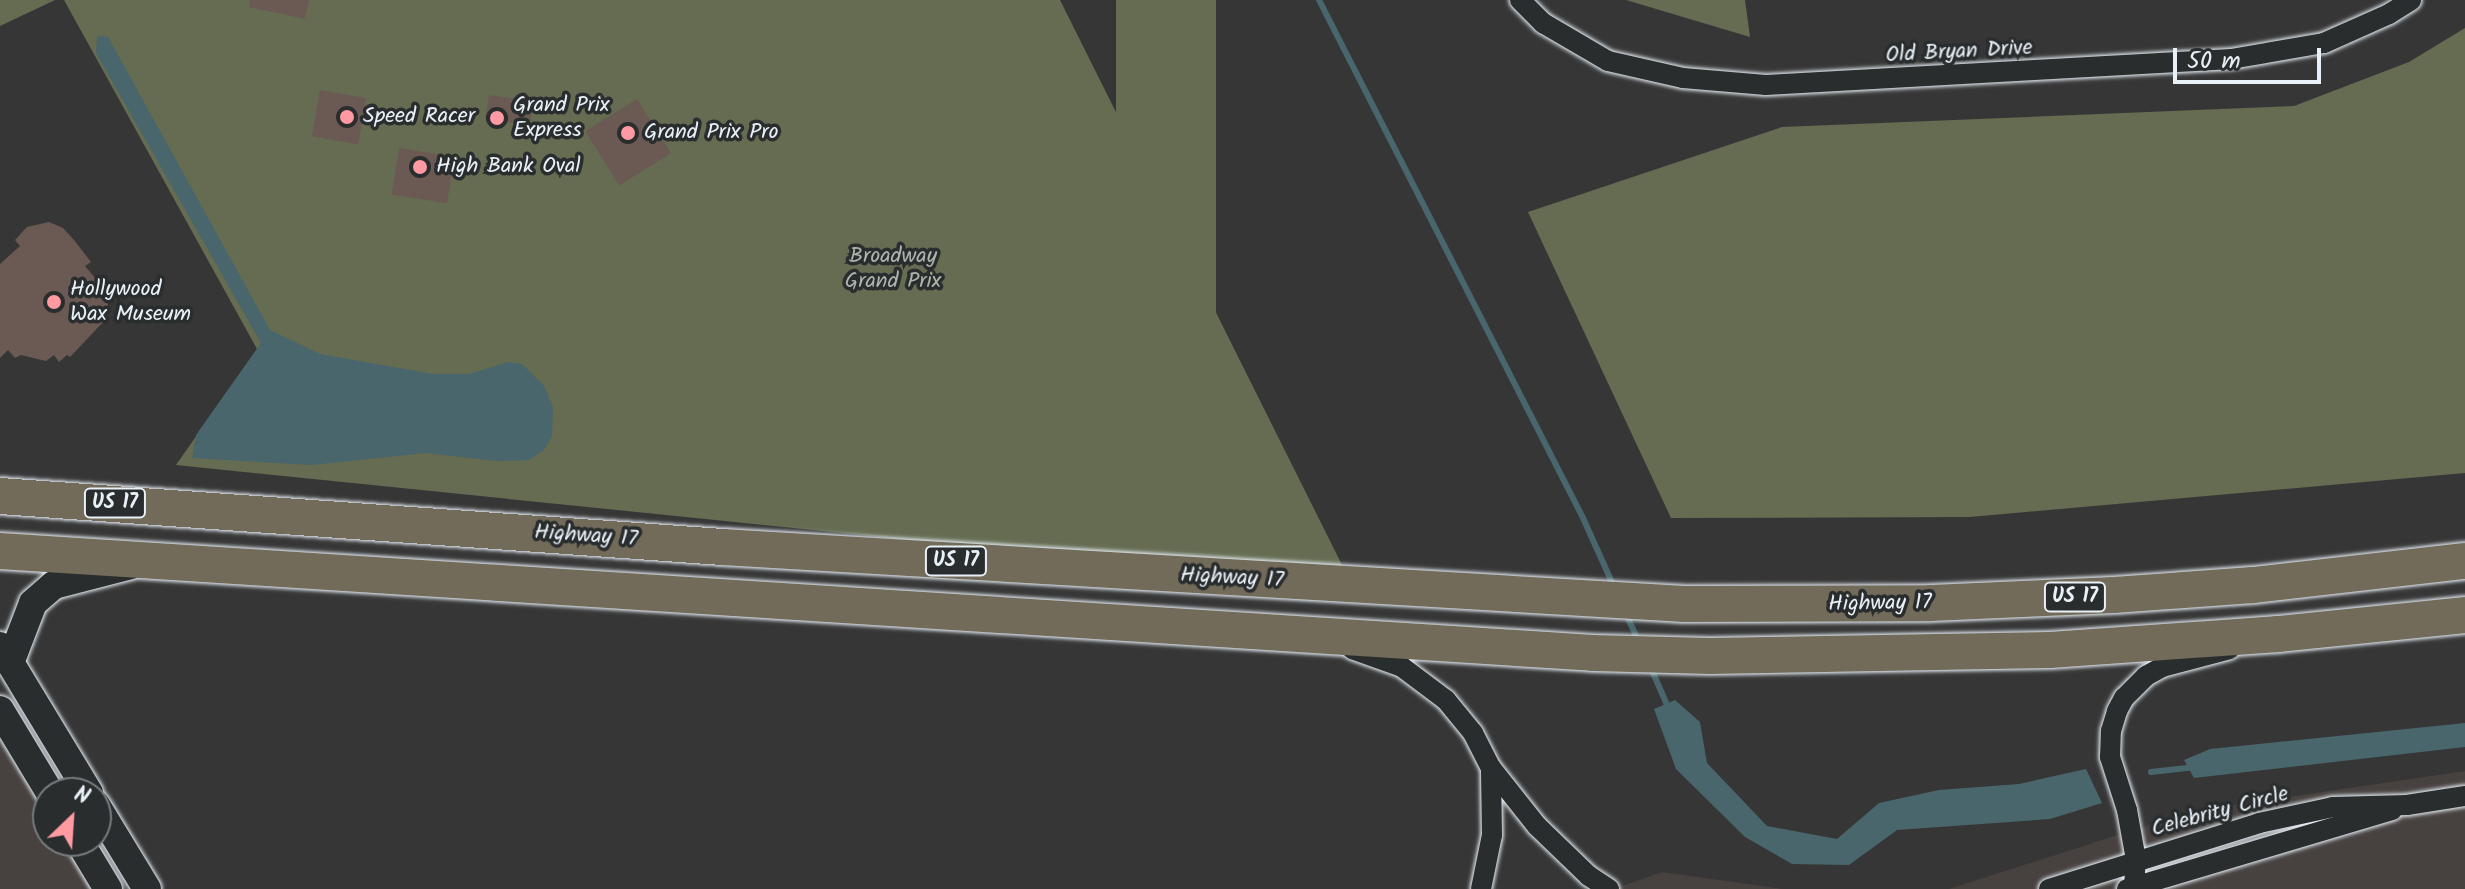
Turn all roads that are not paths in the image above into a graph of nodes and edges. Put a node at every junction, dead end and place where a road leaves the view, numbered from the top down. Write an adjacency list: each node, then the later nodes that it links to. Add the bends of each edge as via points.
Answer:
1 (1520, 0): 2 (street, Old Bryan Drive, via 1543,23 1608,61 1683,78 1766,85 2231,59 2324,43)
2 (2411, 0)
3 (0, 496): 6 (highway, Highway 17 / US 17, via 722,547 1684,604 1931,603 2114,595)
4 (0, 551): 5 (highway, US 17)
5 (147, 560): 8 (highway, US 17); 10 (main road, via 54,585 33,603)
6 (2465, 561)
7 (2465, 615): 9 (highway, US 17)
8 (1286, 633): 9 (highway, US 17, via 1710,656 2050,650); 12 (street, via 1402,667 1446,700 1473,733)
9 (2278, 634): 19 (street, via 2162,667 2124,698 2111,731 2110,757)
10 (5, 654): 14 (main road)
11 (0, 710): 13 (main road)
12 (1491, 768): 23 (street, via 1492,835); 24 (street, via 1537,826)
13 (40, 777)
14 (79, 777)
15 (2465, 796): 16 (street, Celebrity Circle)
16 (2407, 805): 19 (street, Celebrity Circle, via 2333,807); 22 (street, Celebrity Circle)
17 (112, 832): 20 (main road)
18 (88, 857): 21 (main road)
19 (2136, 860): 22 (street); 25 (street, Celebrity Circle)
20 (140, 878): 21 (main road)
21 (105, 888)
22 (2131, 888)
23 (1481, 889)
24 (1609, 889)
25 (2049, 889)

